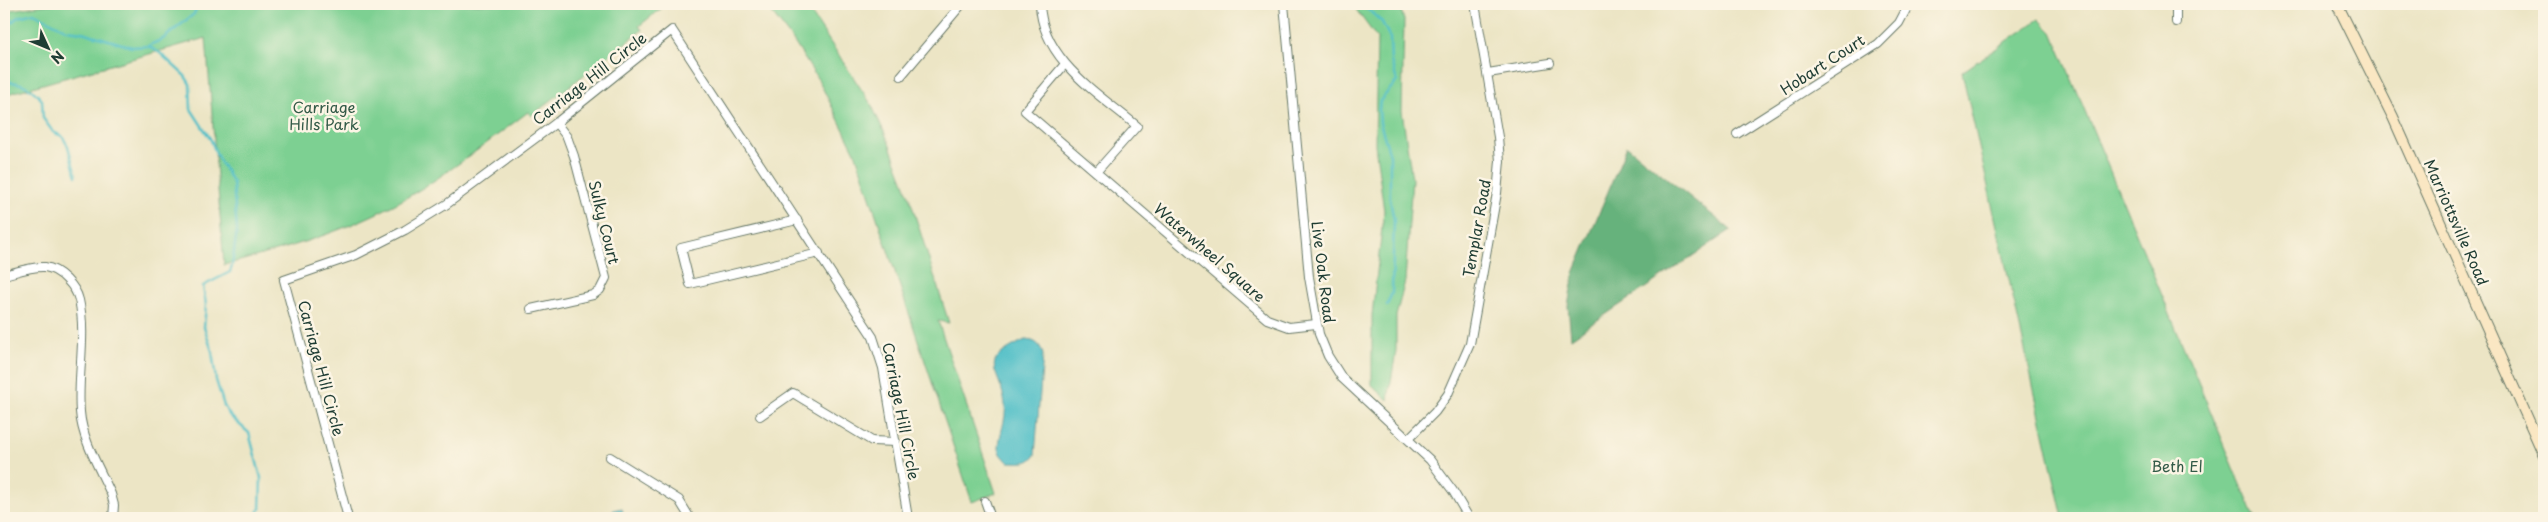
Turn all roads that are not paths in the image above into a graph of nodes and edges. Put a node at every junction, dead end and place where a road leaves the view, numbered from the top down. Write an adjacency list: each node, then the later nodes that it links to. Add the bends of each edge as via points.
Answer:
1 (962, 4): 12 (street)
2 (1040, 4): 9 (street, via 1046,36)
3 (1284, 4): 20 (street, Live Oak Road)
4 (1475, 4): 11 (street, Templar Road)
5 (1909, 4): 14 (street, Hobart Court, via 1899,23 1878,44)
6 (2176, 4): 8 (street)
7 (2337, 4): 24 (main road, Marriottsville Road, via 2393,117)
8 (2176, 22)
9 (1065, 64): 15 (street, via 1137,126); 15 (street, Waterwheel Square, via 1025,111)
10 (1550, 64): 11 (street)
11 (1488, 73): 22 (street, Templar Road, via 1500,161 1470,344 1448,394)
12 (901, 76)
13 (556, 123): 16 (street, Carriage Hill Circle, via 672,30); 19 (street, Sulky Court, via 567,137 574,156 606,278 600,290 593,294); 28 (street, Carriage Hill Circle, via 447,204 404,230 356,255 284,280)
14 (1738, 134)
15 (1097, 171): 20 (street, Waterwheel Square, via 1266,319 1289,327)
16 (797, 220): 17 (street, Carriage Hill Circle); 17 (street, via 681,248 690,284)
17 (819, 253): 23 (street, Carriage Hill Circle, via 873,336 883,368)
18 (4, 275): 27 (street, via 50,268 76,292 81,320 80,414 84,433 111,494)
19 (531, 309)
20 (1316, 324): 22 (street, Live Oak Road, via 1328,356 1342,378)
21 (760, 416): 23 (street, via 793,393 872,441)
22 (1408, 439): 32 (street, Live Oak Road, via 1441,474)
23 (896, 442): 30 (street, Carriage Hill Circle)
24 (2544, 455)
25 (610, 457): 29 (street, via 679,500)
26 (985, 500): 31 (street)
27 (113, 518)
28 (348, 518)
29 (690, 518)
30 (908, 518)
31 (991, 518)
32 (1469, 518)

